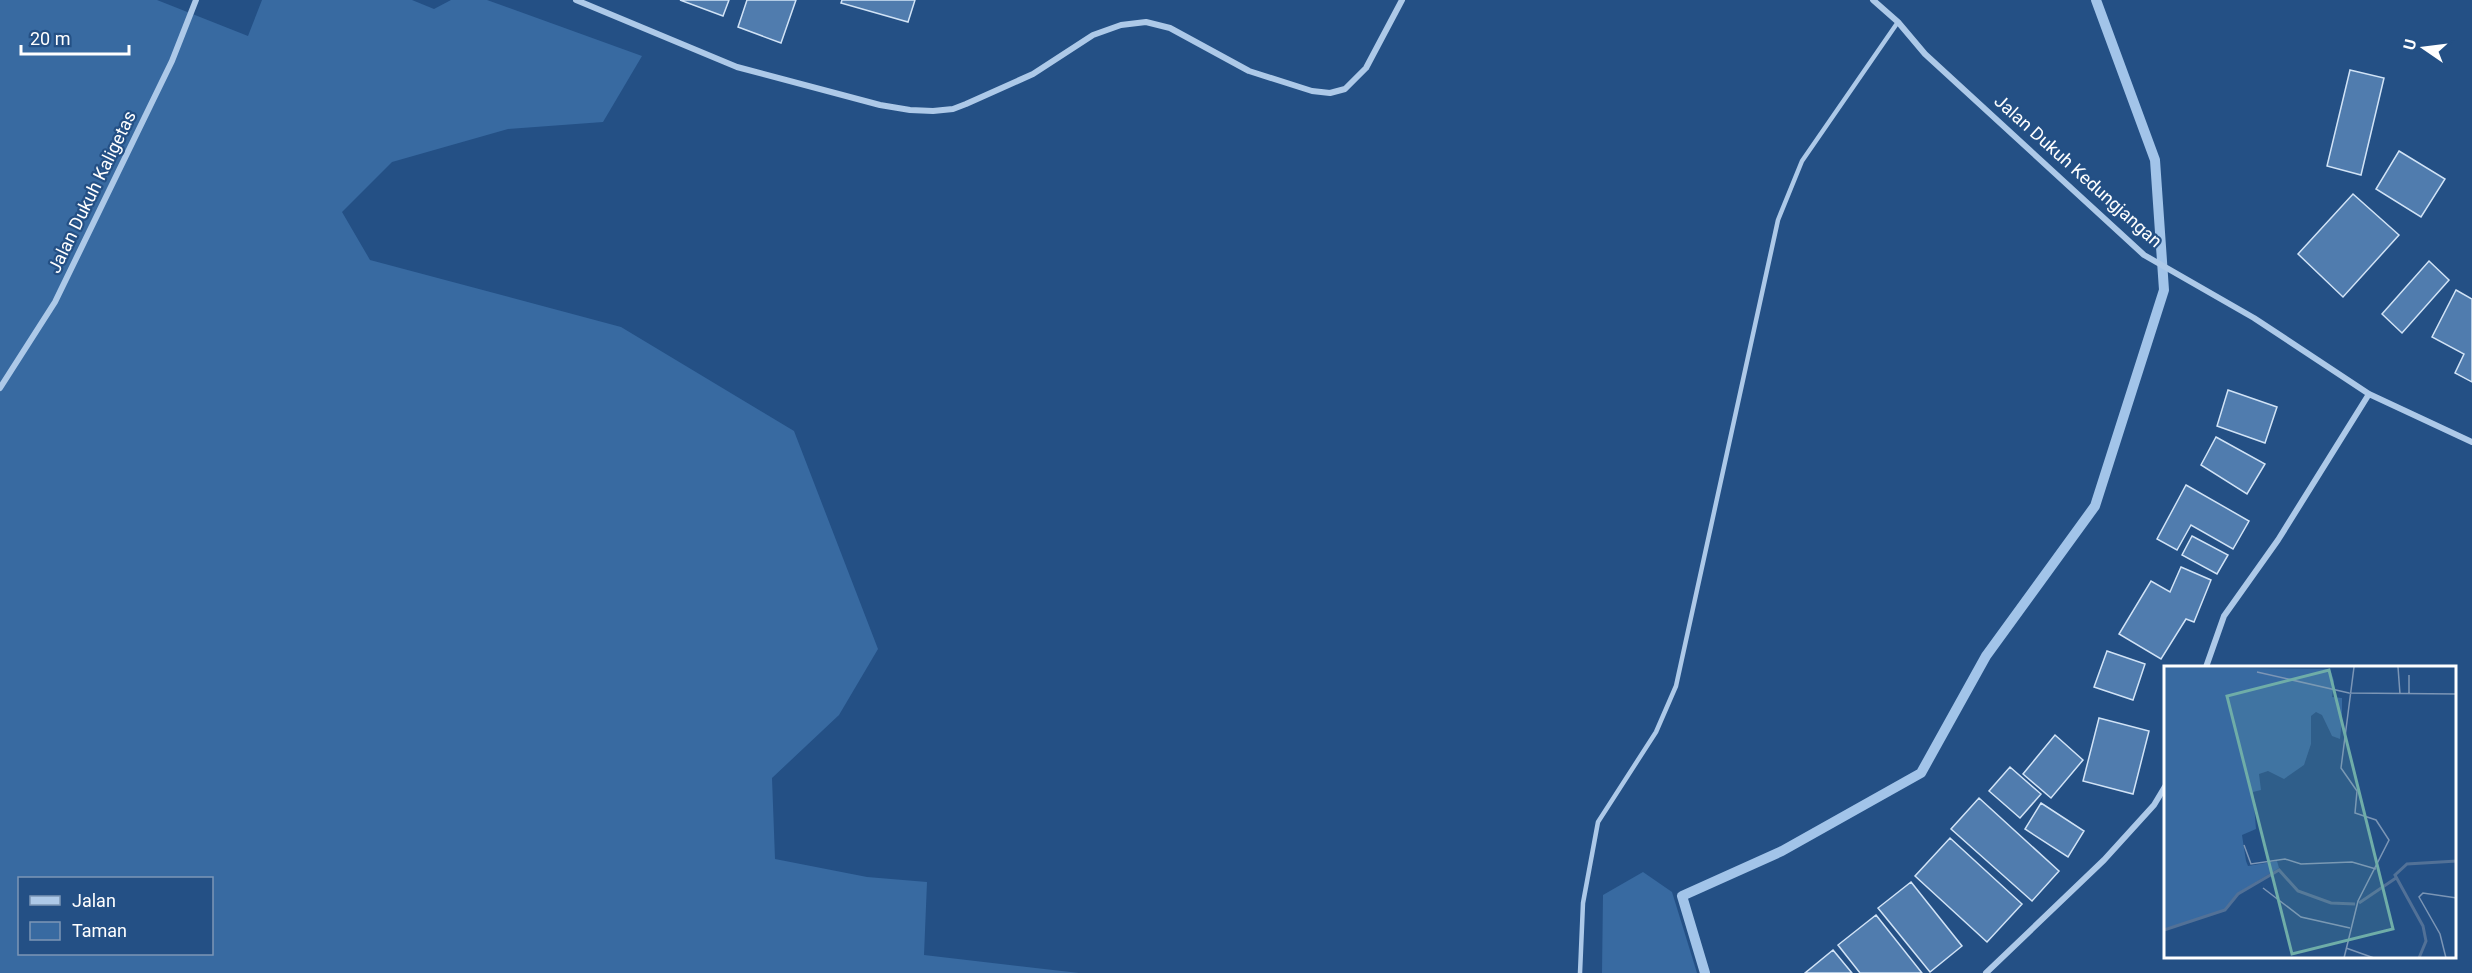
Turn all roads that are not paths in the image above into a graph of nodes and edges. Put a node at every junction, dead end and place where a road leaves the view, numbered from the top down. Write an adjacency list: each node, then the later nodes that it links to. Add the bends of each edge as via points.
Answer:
1 (196, 0): 6 (street, Jalan Dukuh Kaligetas, via 172,61 55,302)
2 (576, 0): 3 (street, via 737,67 880,105 933,111 960,107 1033,74 1093,35 1121,25 1146,22 1170,28 1249,71 1330,93 1345,89 1366,68)
3 (1402, 0)
4 (1874, 0): 5 (street, Jalan Dukuh Kedungjangan)
5 (1898, 22): 7 (street, Jalan Dukuh Kedungjangan, via 1925,54 2144,255 2254,318); 11 (lane, via 1803,161 1778,220 1676,686 1656,732 1598,822 1583,903)
6 (0, 388)
7 (2369, 394): 8 (street, Jalan Dukuh Kedungjangan); 9 (street, via 2278,540 2224,616)
8 (2472, 442)
9 (2206, 666)
10 (2164, 788): 12 (street, via 2104,861)
11 (1580, 973)
12 (1986, 973)

